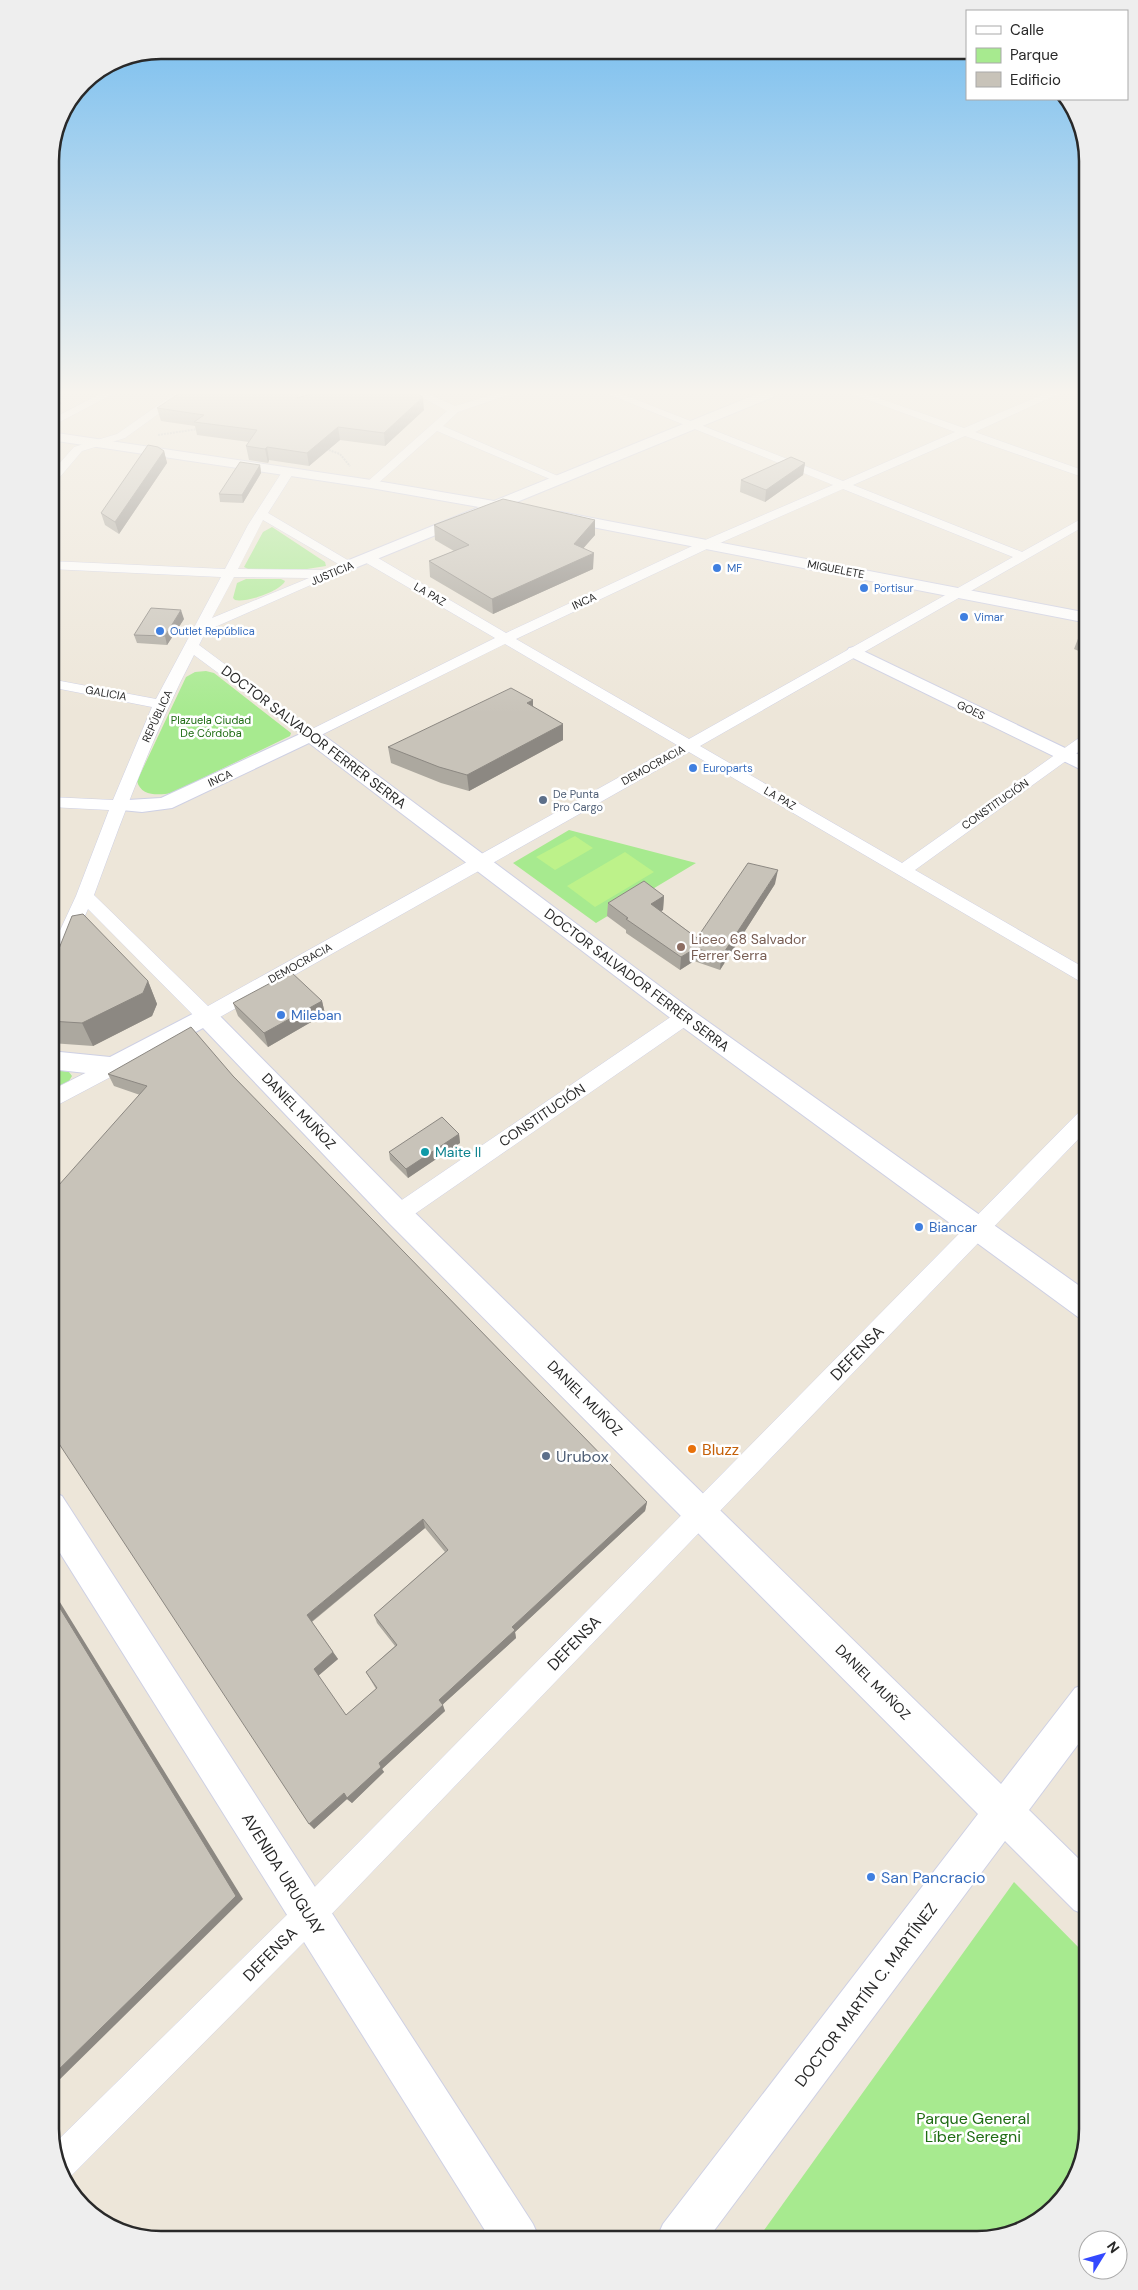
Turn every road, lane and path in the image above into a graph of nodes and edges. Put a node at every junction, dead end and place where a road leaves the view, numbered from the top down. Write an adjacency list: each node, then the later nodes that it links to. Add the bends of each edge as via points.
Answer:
1 (269, 501): 7 (street, REPÚBLICA)
2 (467, 501): 6 (street, MIGUELETE)
3 (509, 501): 6 (street, JUSTICIA)
4 (804, 501): 9 (street, INCA)
5 (880, 501): 10 (street)
6 (496, 506): 9 (street, MIGUELETE); 11 (street, JUSTICIA)
7 (261, 514): 13 (street); 14 (street, REPÚBLICA)
8 (1079, 524): 10 (street, DEMOCRACIA)
9 (707, 544): 16 (street, MIGUELETE); 19 (street, INCA)
10 (1024, 557): 16 (street, DEMOCRACIA)
11 (368, 558): 13 (street, JUSTICIA); 19 (street, LA PAZ)
12 (59, 565): 14 (street)
13 (350, 565): 15 (street, JUSTICIA)
14 (228, 573): 15 (street); 18 (street, REPÚBLICA)
15 (328, 574): 18 (street, JUSTICIA)
16 (961, 593): 17 (street, MIGUELETE); 21 (street, DEMOCRACIA)
17 (1079, 616)
18 (201, 628): 20 (street, REPÚBLICA)
19 (507, 638): 25 (street, INCA); 27 (street, LA PAZ)
20 (191, 646): 24 (street, REPÚBLICA); 25 (street, DOCTOR SALVADOR FERRER SERRA)
21 (855, 652): 27 (street, DEMOCRACIA); 28 (street, GOES)
22 (59, 685): 24 (street, GALICIA)
23 (59, 698): 24 (street, GALICIA)
24 (159, 708): 31 (street, REPÚBLICA)
25 (311, 735): 31 (street, INCA, via 165,804); 32 (street, DOCTOR SALVADOR FERRER SERRA)
26 (1079, 744): 28 (street, CONSTITUCIÓN)
27 (689, 745): 32 (street, DEMOCRACIA); 33 (street, LA PAZ)
28 (1064, 755): 29 (street, GOES); 33 (street, CONSTITUCIÓN)
29 (1079, 762)
30 (59, 802): 31 (street)
31 (118, 805): 34 (street, REPÚBLICA)
32 (480, 862): 37 (street, DEMOCRACIA); 38 (street, DOCTOR SALVADOR FERRER SERRA)
33 (902, 870): 36 (street, LA PAZ)
34 (84, 896): 35 (street, REPÚBLICA); 37 (street, DANIEL MUÑOZ)
35 (59, 952)
36 (1079, 974)
37 (206, 1016): 40 (street, DEMOCRACIA); 43 (street, DANIEL MUÑOZ)
38 (685, 1017): 43 (street, CONSTITUCIÓN); 44 (street, DOCTOR SALVADOR FERRER SERRA)
39 (59, 1061): 40 (street)
40 (112, 1067): 41 (street, DEMOCRACIA)
41 (59, 1096)
42 (1079, 1125): 44 (street, DEFENSA)
43 (398, 1214): 46 (street, DANIEL MUÑOZ)
44 (978, 1230): 45 (street, DOCTOR SALVADOR FERRER SERRA); 46 (street, DEFENSA)
45 (1079, 1302)
46 (702, 1513): 49 (street, DANIEL MUÑOZ); 51 (street, DEFENSA)
47 (59, 1521): 51 (street, AVENIDA URUGUAY)
48 (1079, 1713): 49 (street, DOCTOR MARTÍN C. MARTÍNEZ)
49 (1005, 1813): 50 (street, DANIEL MUÑOZ); 54 (street, DOCTOR MARTÍN C. MARTÍNEZ)
50 (1079, 1887)
51 (308, 1915): 52 (street, DEFENSA); 53 (street, AVENIDA URUGUAY)
52 (64, 2161)
53 (511, 2231)
54 (686, 2231)

